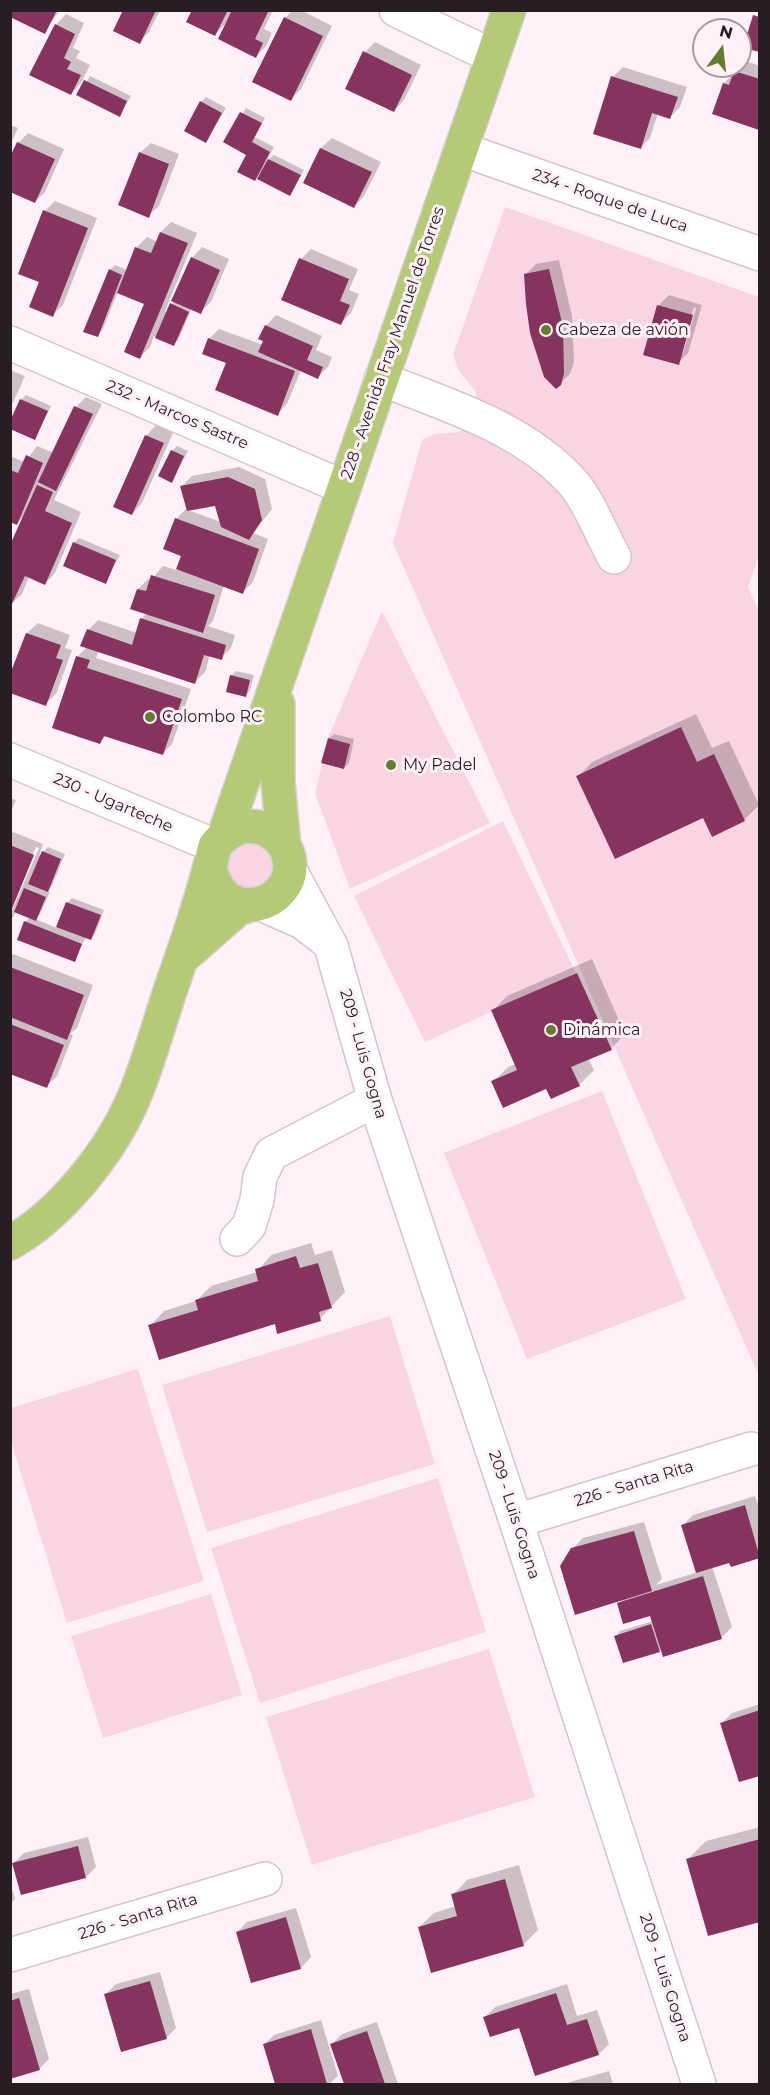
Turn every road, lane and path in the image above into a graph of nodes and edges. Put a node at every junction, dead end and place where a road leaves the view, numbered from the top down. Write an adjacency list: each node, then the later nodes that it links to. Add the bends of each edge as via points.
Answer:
1 (396, 10): 3 (street)
2 (509, 10): 3 (main road, 228 - Avenida Fray Manuel de Torres)
3 (492, 56): 4 (main road, 228 - Avenida Fray Manuel de Torres)
4 (460, 149): 5 (street, 234 - Roque de Luca); 7 (main road, 228 - Avenida Fray Manuel de Torres)
5 (759, 254)
6 (10, 343): 8 (street, 232 - Marcos Sastre)
7 (381, 379): 8 (main road, 228 - Avenida Fray Manuel de Torres); 9 (street, via 477,416 535,450 574,485)
8 (343, 487): 10 (main road, 228 - Avenida Fray Manuel de Torres)
9 (614, 557)
10 (278, 675): 12 (main road, 228 - Avenida Fray Manuel de Torres); 13 (main road, 228 - Avenida Fray Manuel de Torres, via 278,783)
11 (10, 760): 12 (street, 230 - Ugarteche)
12 (217, 848): 13 (main road, via 252,826 276,835); 14 (main road, via 212,878 226,897); 16 (main road, 228 - Avenida Fray Manuel de Torres)
13 (287, 858): 14 (main road, via 281,891); 15 (street, 209 - Luis Gogna)
14 (255, 904): 15 (street, via 302,922); 16 (main road, 228 - Avenida Fray Manuel de Torres, via 238,909)
15 (331, 946): 17 (street, 209 - Luis Gogna)
16 (181, 959): 19 (main road, 228 - Avenida Fray Manuel de Torres, via 131,1103 103,1153 72,1192)
17 (375, 1100): 18 (street, via 271,1154 260,1177 249,1226); 21 (street, 209 - Luis Gogna)
18 (237, 1239)
19 (10, 1243)
20 (751, 1449): 21 (street, 226 - Santa Rita)
21 (516, 1521): 24 (street, 209 - Luis Gogna)
22 (265, 1879): 23 (street, 226 - Santa Rita)
23 (10, 1955)
24 (699, 2085)

